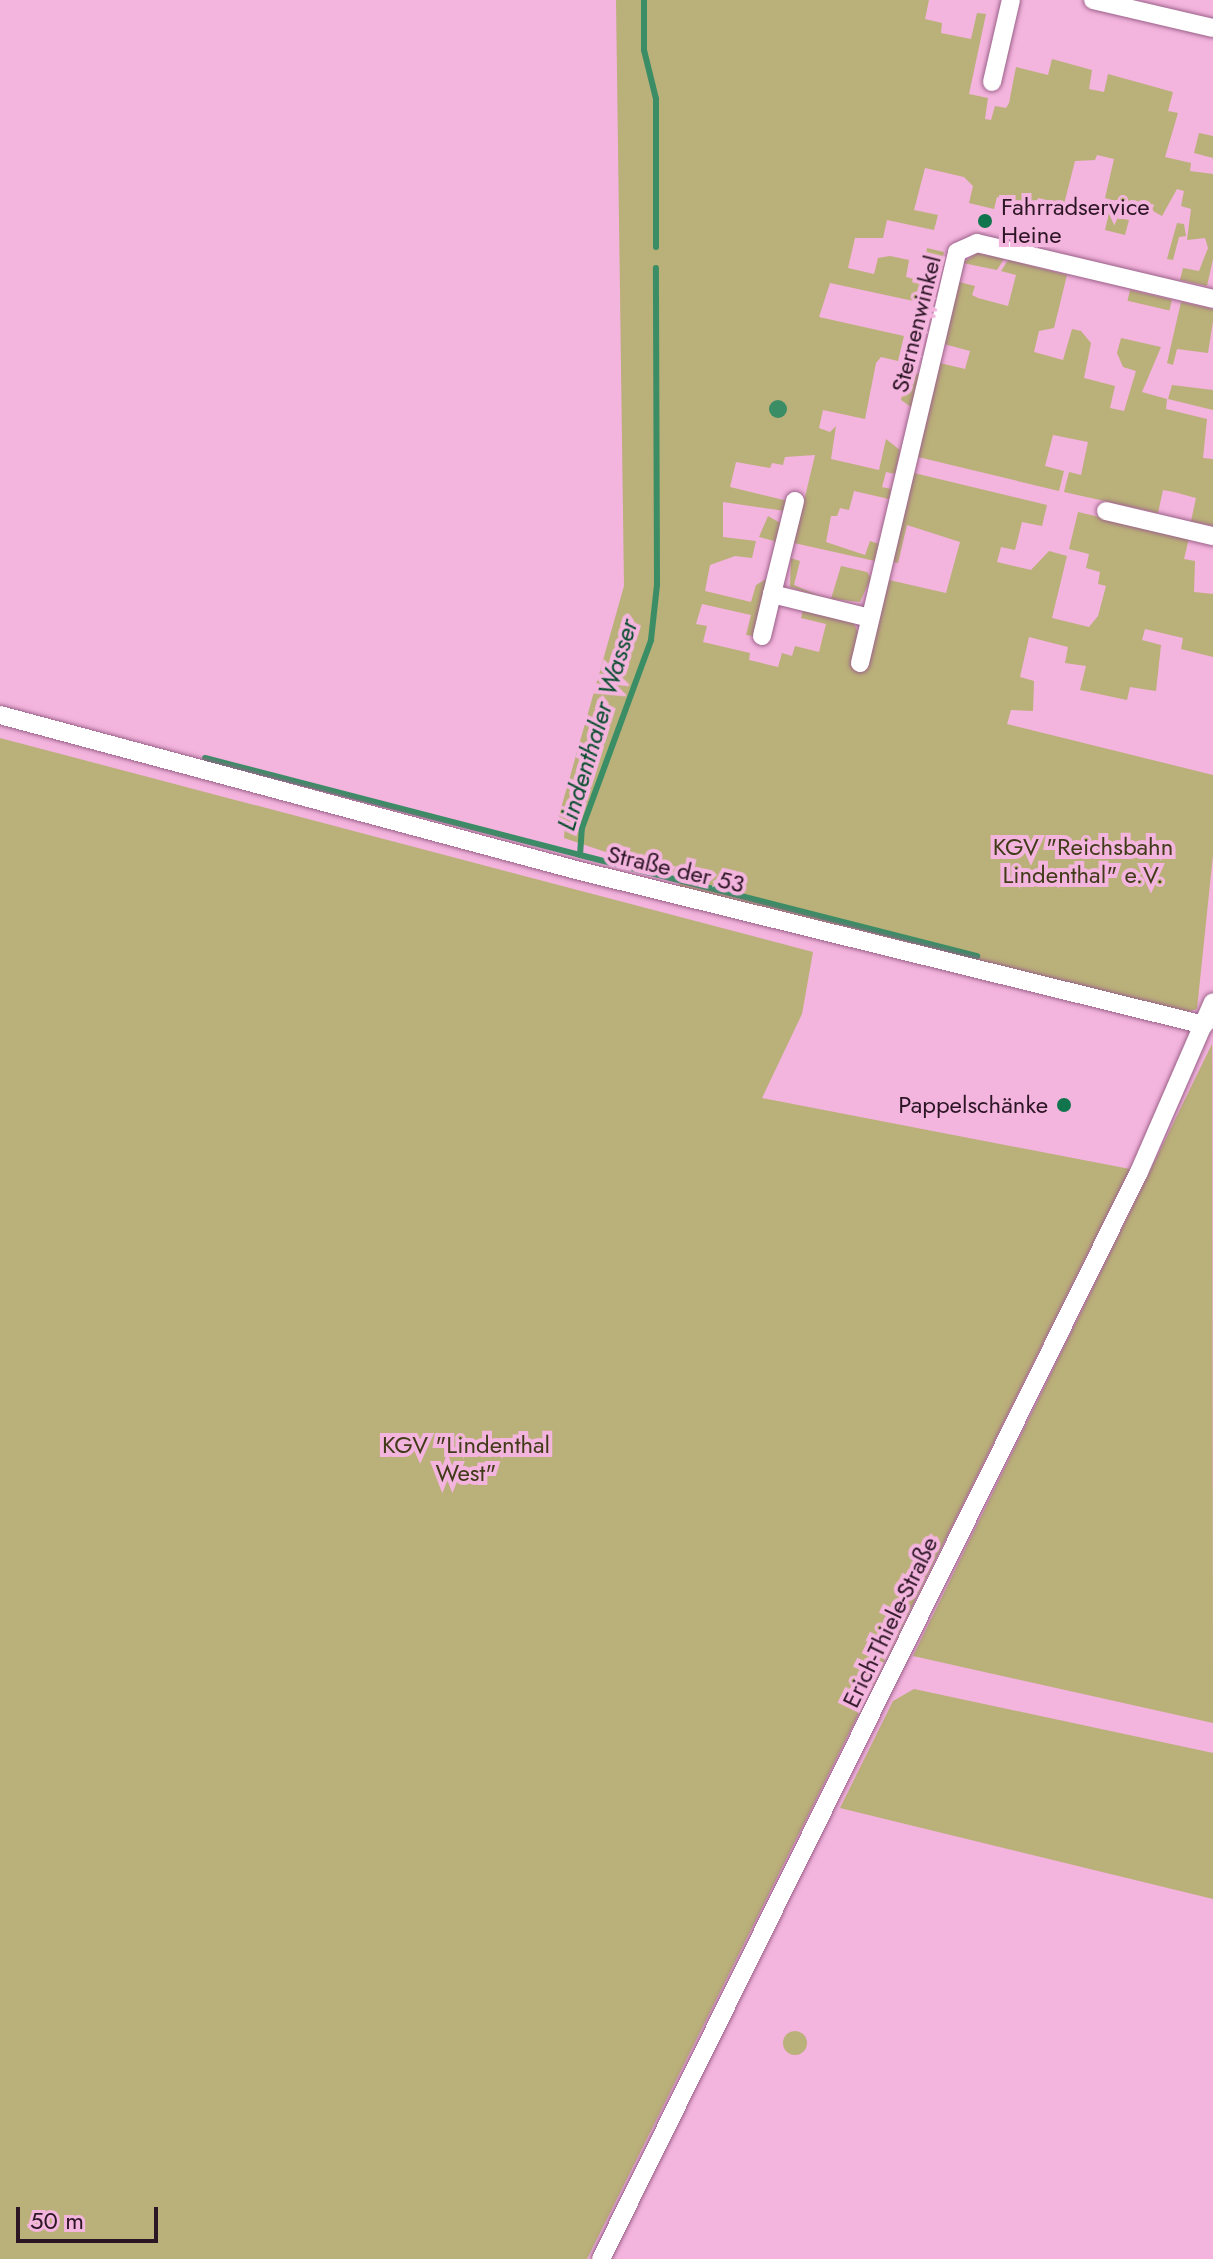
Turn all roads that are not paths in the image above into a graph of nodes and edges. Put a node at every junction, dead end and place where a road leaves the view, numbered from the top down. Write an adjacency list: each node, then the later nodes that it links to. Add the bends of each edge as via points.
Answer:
1 (1011, 0): 4 (street)
2 (1093, 0): 3 (street)
3 (1213, 28)
4 (992, 82)
5 (1213, 299): 10 (street, Sternenwinkel, via 977,243 957,252)
6 (795, 501): 9 (street)
7 (1106, 511): 8 (street)
8 (1213, 536)
9 (772, 594): 10 (street); 11 (street)
10 (870, 618): 12 (street, Sternenwinkel)
11 (762, 636)
12 (860, 663)
13 (0, 715): 15 (street, Straße der 53, via 576,870)
14 (1213, 1002): 15 (street, Erich-Thiele-Straße)
15 (1204, 1025): 16 (street, Erich-Thiele-Straße, via 1133,1186)
16 (601, 2259)

